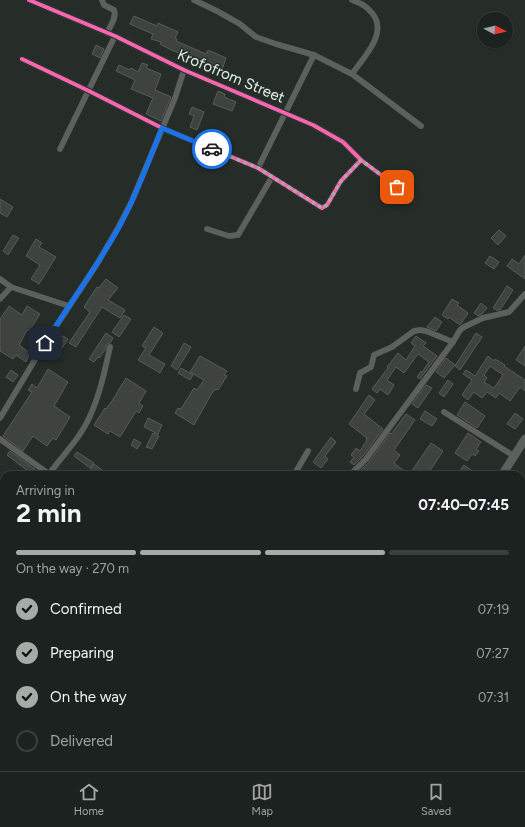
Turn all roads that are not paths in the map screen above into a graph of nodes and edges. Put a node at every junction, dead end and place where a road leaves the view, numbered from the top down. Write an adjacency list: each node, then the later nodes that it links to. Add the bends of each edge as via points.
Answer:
1 (29, 0): 5 (street, Krofofrom Street)
2 (102, 0): 5 (street, via 104,5 116,14)
3 (194, 0): 7 (street, via 240,24 256,36)
4 (352, 0): 10 (street, via 365,5 377,19 379,27 373,43)
5 (107, 33): 6 (street, Krofofrom Street)
6 (115, 36): 9 (street, Krofofrom Street); 11 (street)
7 (314, 55): 10 (street); 12 (street)
8 (22, 59): 11 (street)
9 (184, 70): 12 (street, Krofofrom Street); 14 (street)
10 (352, 74): 13 (street)
11 (89, 91): 14 (street); 15 (street)
12 (287, 113): 16 (street, Krofofrom Street, via 343,142); 17 (street)
13 (421, 126)
14 (162, 128): 17 (street); 25 (street, via 118,228)
15 (60, 149)
16 (361, 160): 18 (street, via 341,181 327,205 322,208); 19 (street, Krofofrom Street)
17 (258, 168): 18 (street)
18 (272, 177): 20 (street, via 238,235 229,236)
19 (409, 196)
20 (207, 229)
21 (0, 279): 22 (street)
22 (11, 286): 24 (street); 25 (street)
23 (525, 294): 26 (street, via 509,312 482,318 460,330)
24 (0, 299)
25 (68, 306): 30 (street)
26 (452, 342): 28 (street, via 426,331 414,331 392,347 374,355 371,367 360,373); 38 (street, via 366,459)
27 (110, 347): 36 (street, via 90,416)
28 (356, 389)
29 (444, 412): 34 (street)
30 (0, 418)
31 (0, 439): 35 (street)
32 (525, 439): 34 (main road)
33 (308, 451): 37 (street)
34 (514, 456): 39 (main road)
35 (44, 471)
36 (50, 471)
37 (296, 471)
38 (354, 471)
39 (505, 471)

